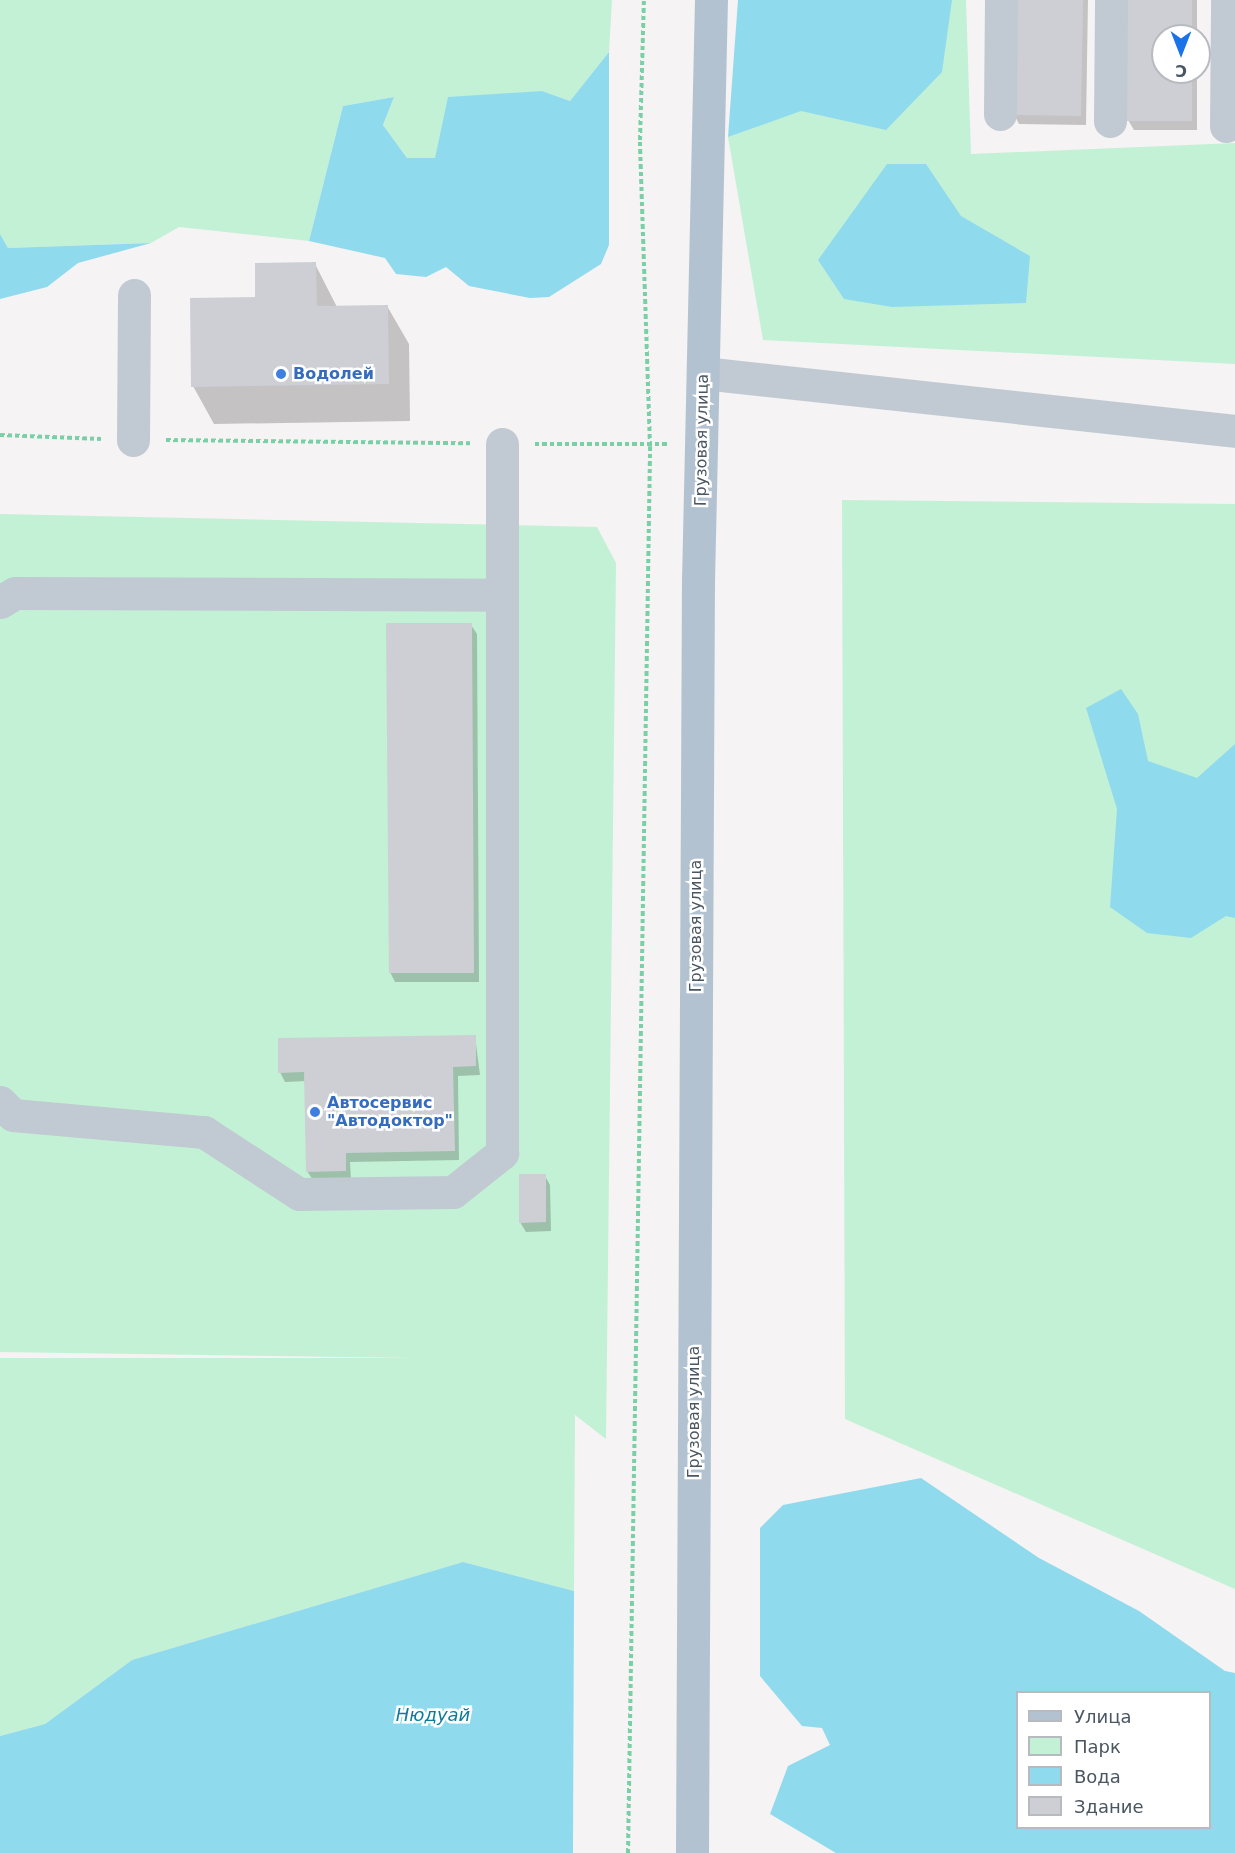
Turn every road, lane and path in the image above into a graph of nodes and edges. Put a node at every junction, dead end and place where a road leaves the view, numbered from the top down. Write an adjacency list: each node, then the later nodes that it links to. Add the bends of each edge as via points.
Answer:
1 (644, 0): 16 (path, via 640,140)
2 (711, 0): 10 (main road, Грузовая улица)
3 (1001, 0): 6 (lane)
4 (1111, 0): 7 (lane)
5 (1227, 0): 8 (lane)
6 (999, 114)
7 (1110, 121)
8 (1226, 126)
9 (134, 295): 14 (lane)
10 (703, 373): 11 (lane); 13 (main road, Грузовая улица)
11 (1235, 431)
12 (0, 435): 14 (path)
13 (704, 439): 16 (path); 21 (main road, Грузовая улица, via 698,581)
14 (133, 440): 15 (path)
15 (502, 444): 16 (path); 17 (lane)
16 (650, 446): 20 (path)
17 (502, 595): 18 (lane, via 15,593); 19 (lane, via 502,1153 453,1192 299,1194 204,1132 14,1115)
18 (0, 602)
19 (0, 1102)
20 (628, 1850)
21 (692, 1853)

